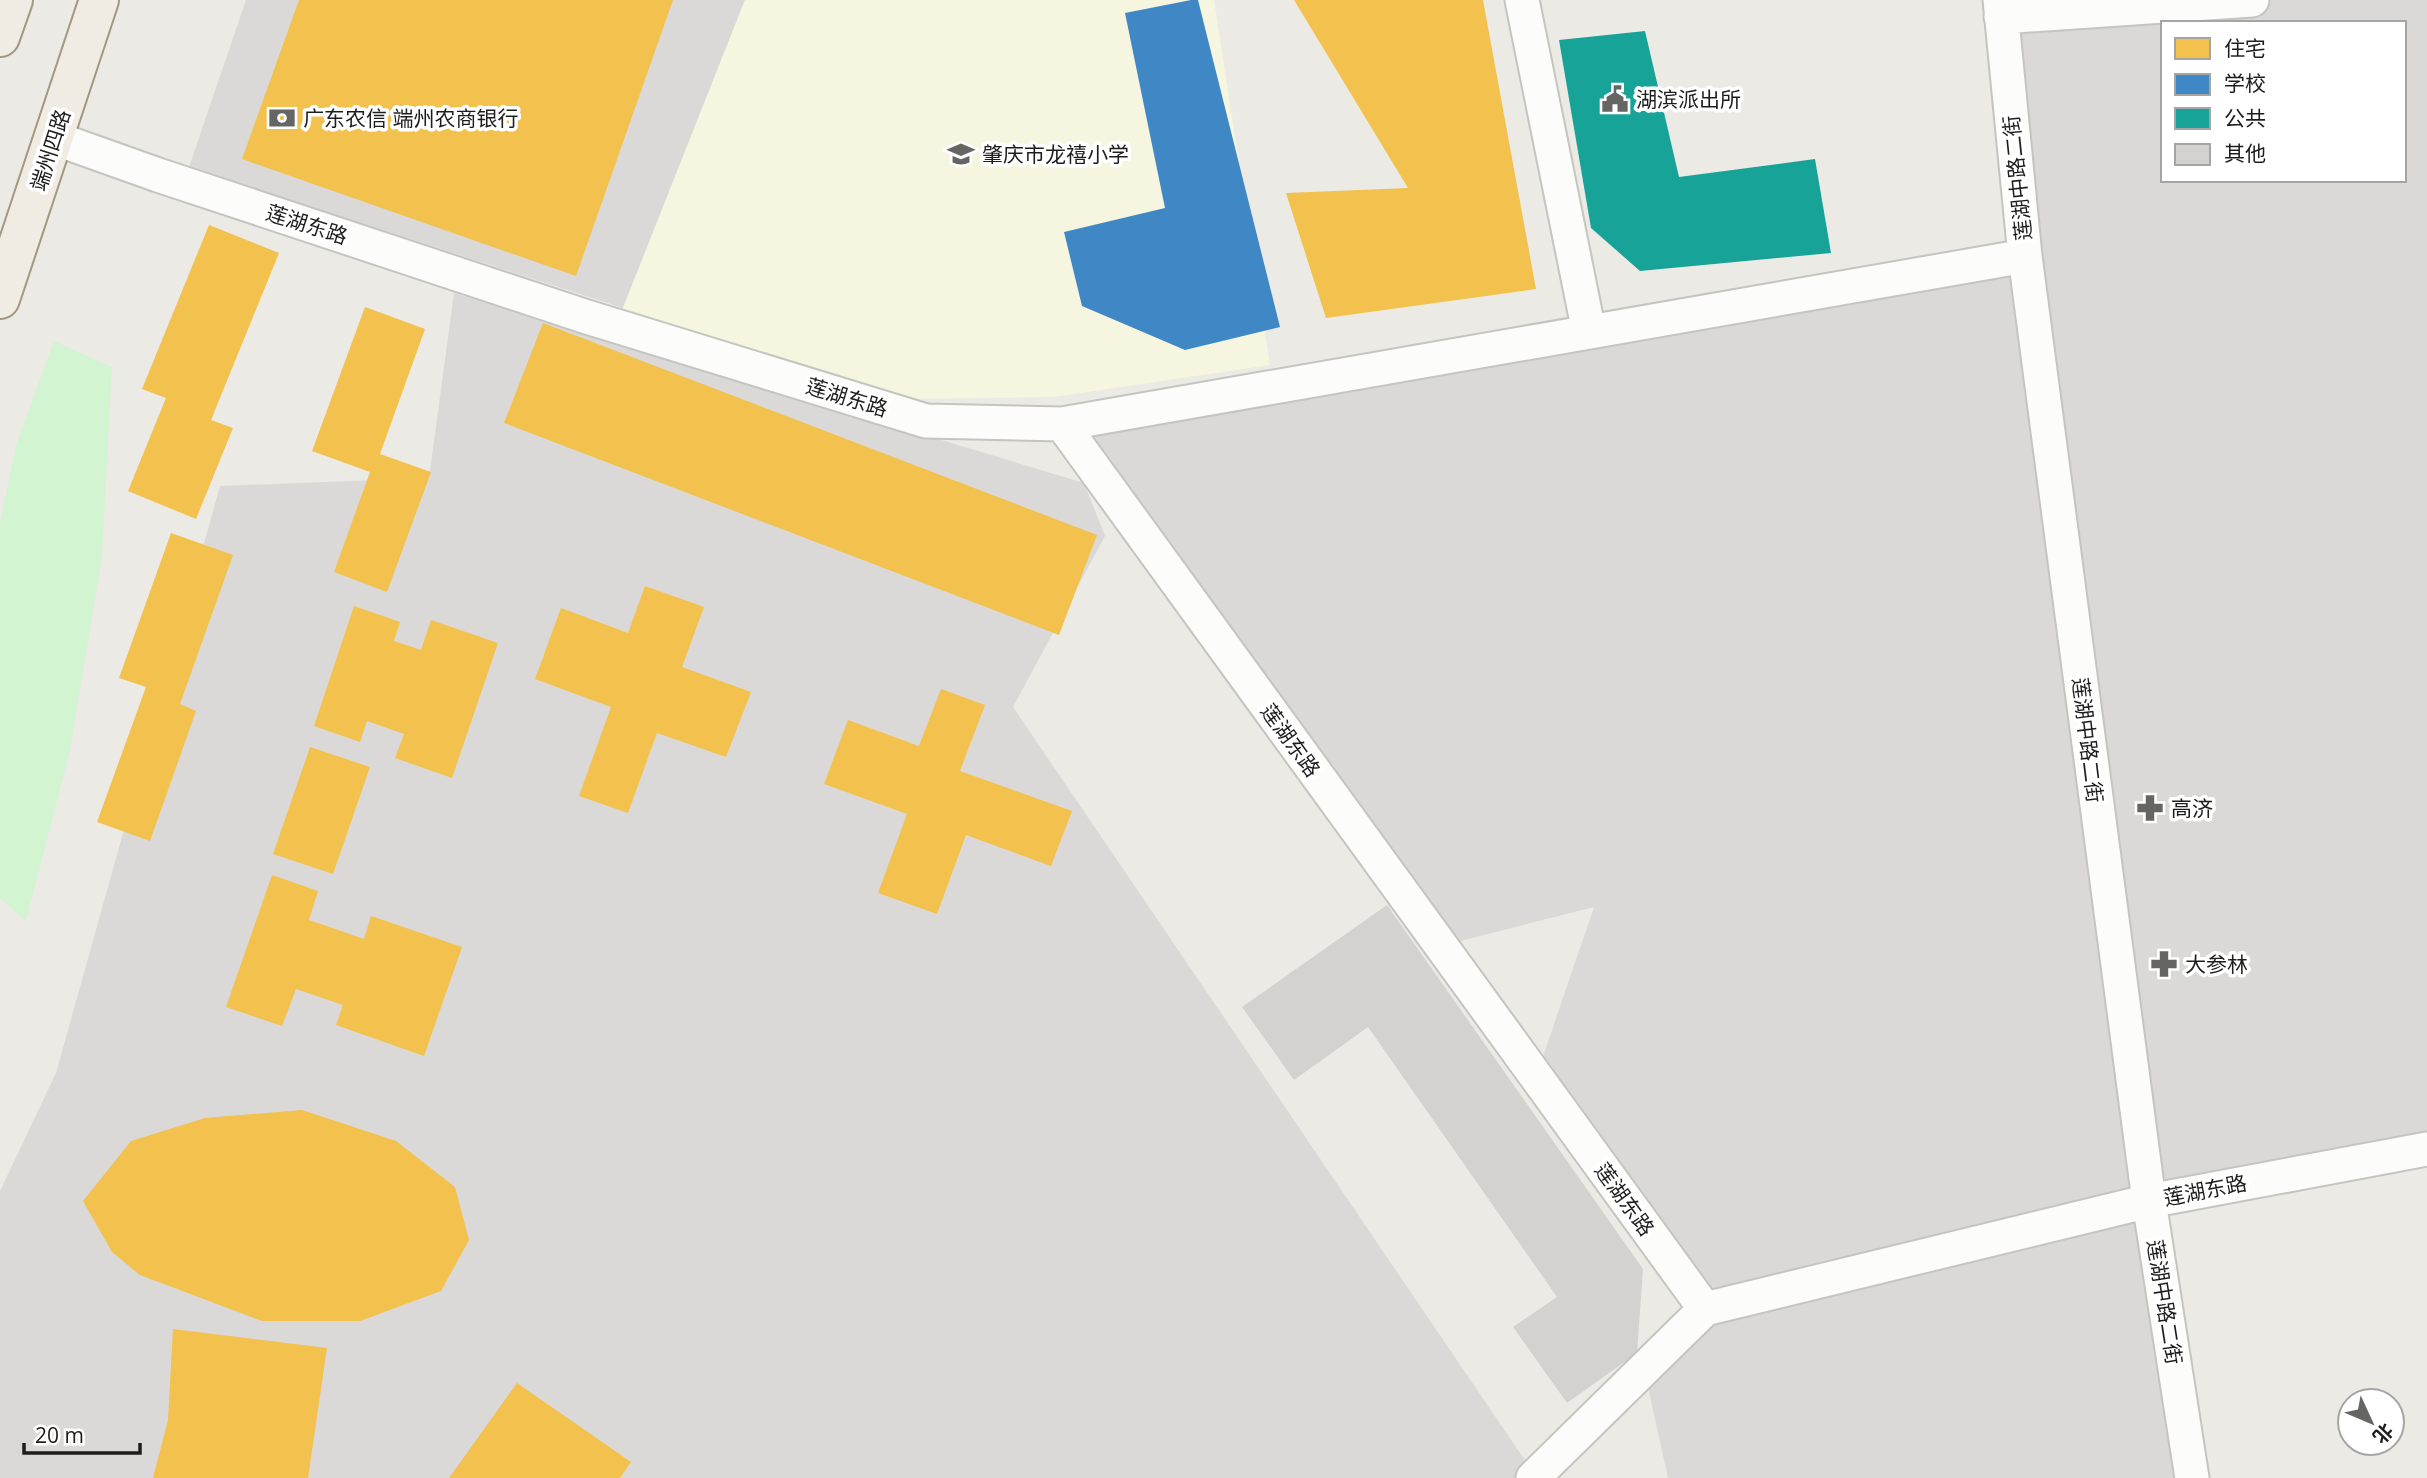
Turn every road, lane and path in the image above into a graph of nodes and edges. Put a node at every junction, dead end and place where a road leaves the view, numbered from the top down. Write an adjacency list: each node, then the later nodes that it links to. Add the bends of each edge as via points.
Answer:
1 (13, 0): 6 (main road)
2 (99, 0): 7 (main road, 端州四路)
3 (1522, 0): 10 (street)
4 (2252, 0): 5 (street)
5 (2001, 9): 8 (street, 莲湖中路二街)
6 (0, 37)
7 (54, 138): 9 (main road, 端州四路); 11 (street, 莲湖东路, via 587,317 926,421)
8 (2025, 256): 10 (street); 13 (street, 莲湖中路二街)
9 (0, 299)
10 (1589, 332): 11 (street)
11 (1062, 424): 14 (street, 莲湖东路)
12 (2427, 1149): 13 (street, 莲湖东路)
13 (2149, 1201): 14 (street, 莲湖东路); 16 (street, 莲湖中路二街)
14 (1705, 1309): 15 (street)
15 (1533, 1478)
16 (2192, 1478)

